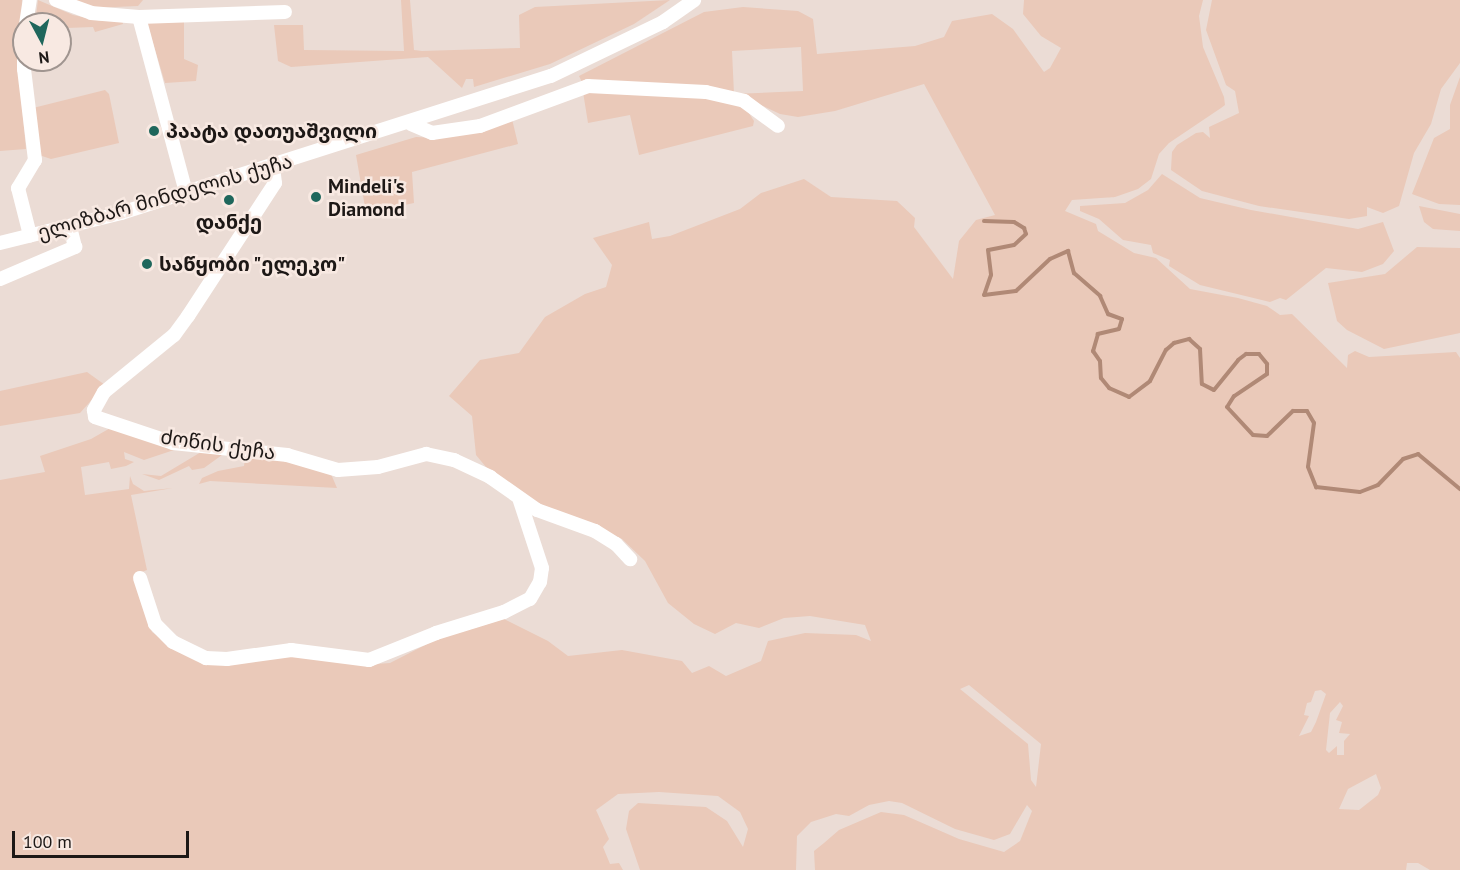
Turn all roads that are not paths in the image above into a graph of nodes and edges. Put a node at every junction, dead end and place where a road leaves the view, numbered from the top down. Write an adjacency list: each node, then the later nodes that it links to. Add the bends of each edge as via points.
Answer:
1 (56, 0): 4 (street, via 91,13)
2 (694, 0): 6 (street, ელიზბარ მინდელის ქუჩა, via 663,22 551,76)
3 (285, 12): 4 (street)
4 (139, 17): 9 (street)
5 (24, 72): 11 (street, via 35,159 18,188)
6 (411, 124): 7 (street, via 432,133 480,126 588,86 706,92 744,102); 8 (street, ელიზბარ მინდელის ქუჩა)
7 (778, 126)
8 (273, 166): 9 (street, ელიზბარ მინდელის ქუჩა); 14 (street, ძოწის ქუჩა, via 275,183 188,316 174,335 104,392 94,410 95,417 173,442 287,455 338,470 359,471 426,454 438,456 490,477)
9 (186, 193): 10 (street, ელიზბარ მინდელის ქუჩა)
10 (70, 227): 11 (street, ელიზბარ მინდელის ქუჩა); 13 (street, via 75,247)
11 (30, 235): 12 (street, ელიზბარ მინდელის ქუჩა)
12 (0, 243)
13 (0, 279)
14 (520, 501): 15 (street, ძოწის ქუჩა, via 563,522 595,531); 16 (street, via 542,568 540,582 530,599 369,660 291,650 206,658 173,642 155,624)
15 (630, 559)
16 (140, 578)

